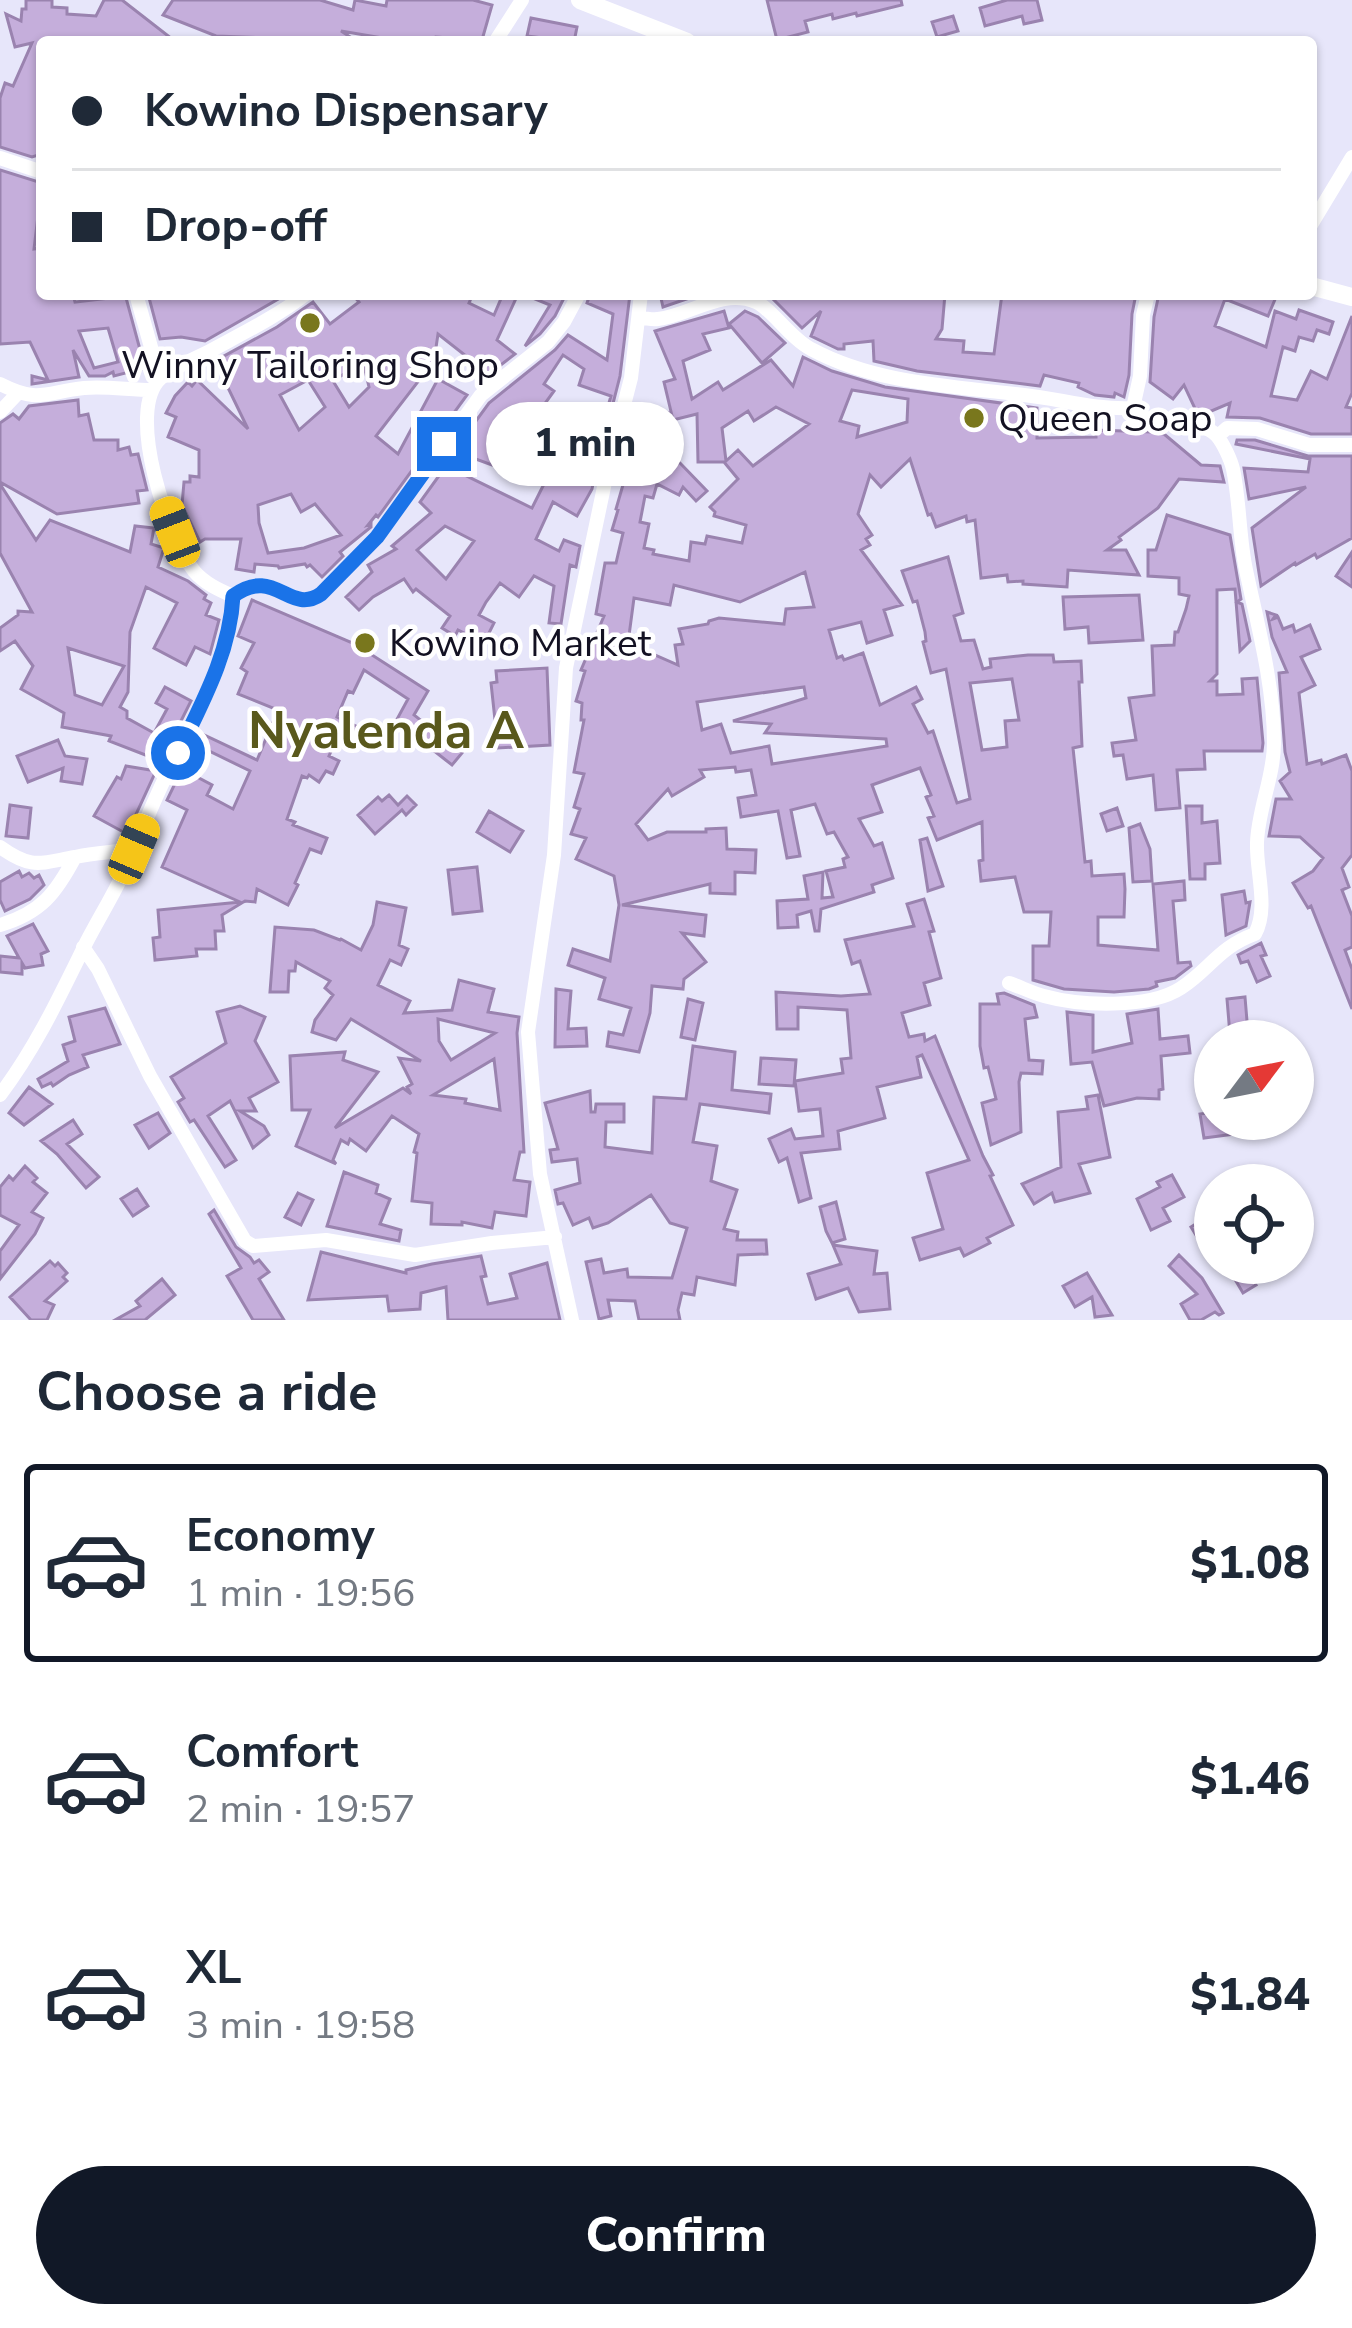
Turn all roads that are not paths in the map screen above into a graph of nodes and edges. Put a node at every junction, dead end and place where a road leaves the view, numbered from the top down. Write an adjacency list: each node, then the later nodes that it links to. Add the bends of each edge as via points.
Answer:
1 (522, 0): 3 (street)
2 (580, 0): 4 (main road)
3 (499, 36)
4 (672, 36)
5 (1352, 157): 8 (street)
6 (0, 158): 7 (street)
7 (36, 170)
8 (1317, 215)
9 (1317, 288): 10 (main road)
10 (1352, 297)
11 (137, 300): 20 (street)
12 (298, 300): 20 (street)
13 (576, 300): 26 (street, via 548,342 481,395 377,537 321,594 301,600 258,583)
14 (641, 300): 18 (street)
15 (718, 300): 18 (street)
16 (738, 300): 22 (street, via 762,304 806,347 860,371)
17 (1147, 300): 22 (street)
18 (640, 318): 34 (street, via 566,668 554,855 528,1032 540,1174)
19 (0, 384): 21 (street)
20 (156, 385): 21 (street); 26 (street, via 146,422 157,485 196,573)
21 (18, 393): 23 (street)
22 (1133, 407): 24 (street, via 1152,422)
23 (0, 412)
24 (1217, 436): 25 (street, via 1227,428 1257,429 1309,445); 32 (street, via 1233,464 1274,736 1258,831 1259,926 1158,998 1086,1003)
25 (1352, 445)
26 (233, 596): 28 (street, via 217,672)
27 (0, 848): 29 (street, via 29,863)
28 (134, 849): 29 (street); 31 (street)
29 (75, 857): 30 (street, via 45,902)
30 (0, 925)
31 (83, 947): 33 (street, via 50,1019); 34 (street, via 253,1246 326,1240 416,1255)
32 (1009, 982)
33 (0, 1095)
34 (555, 1238): 35 (street)
35 (572, 1320)

